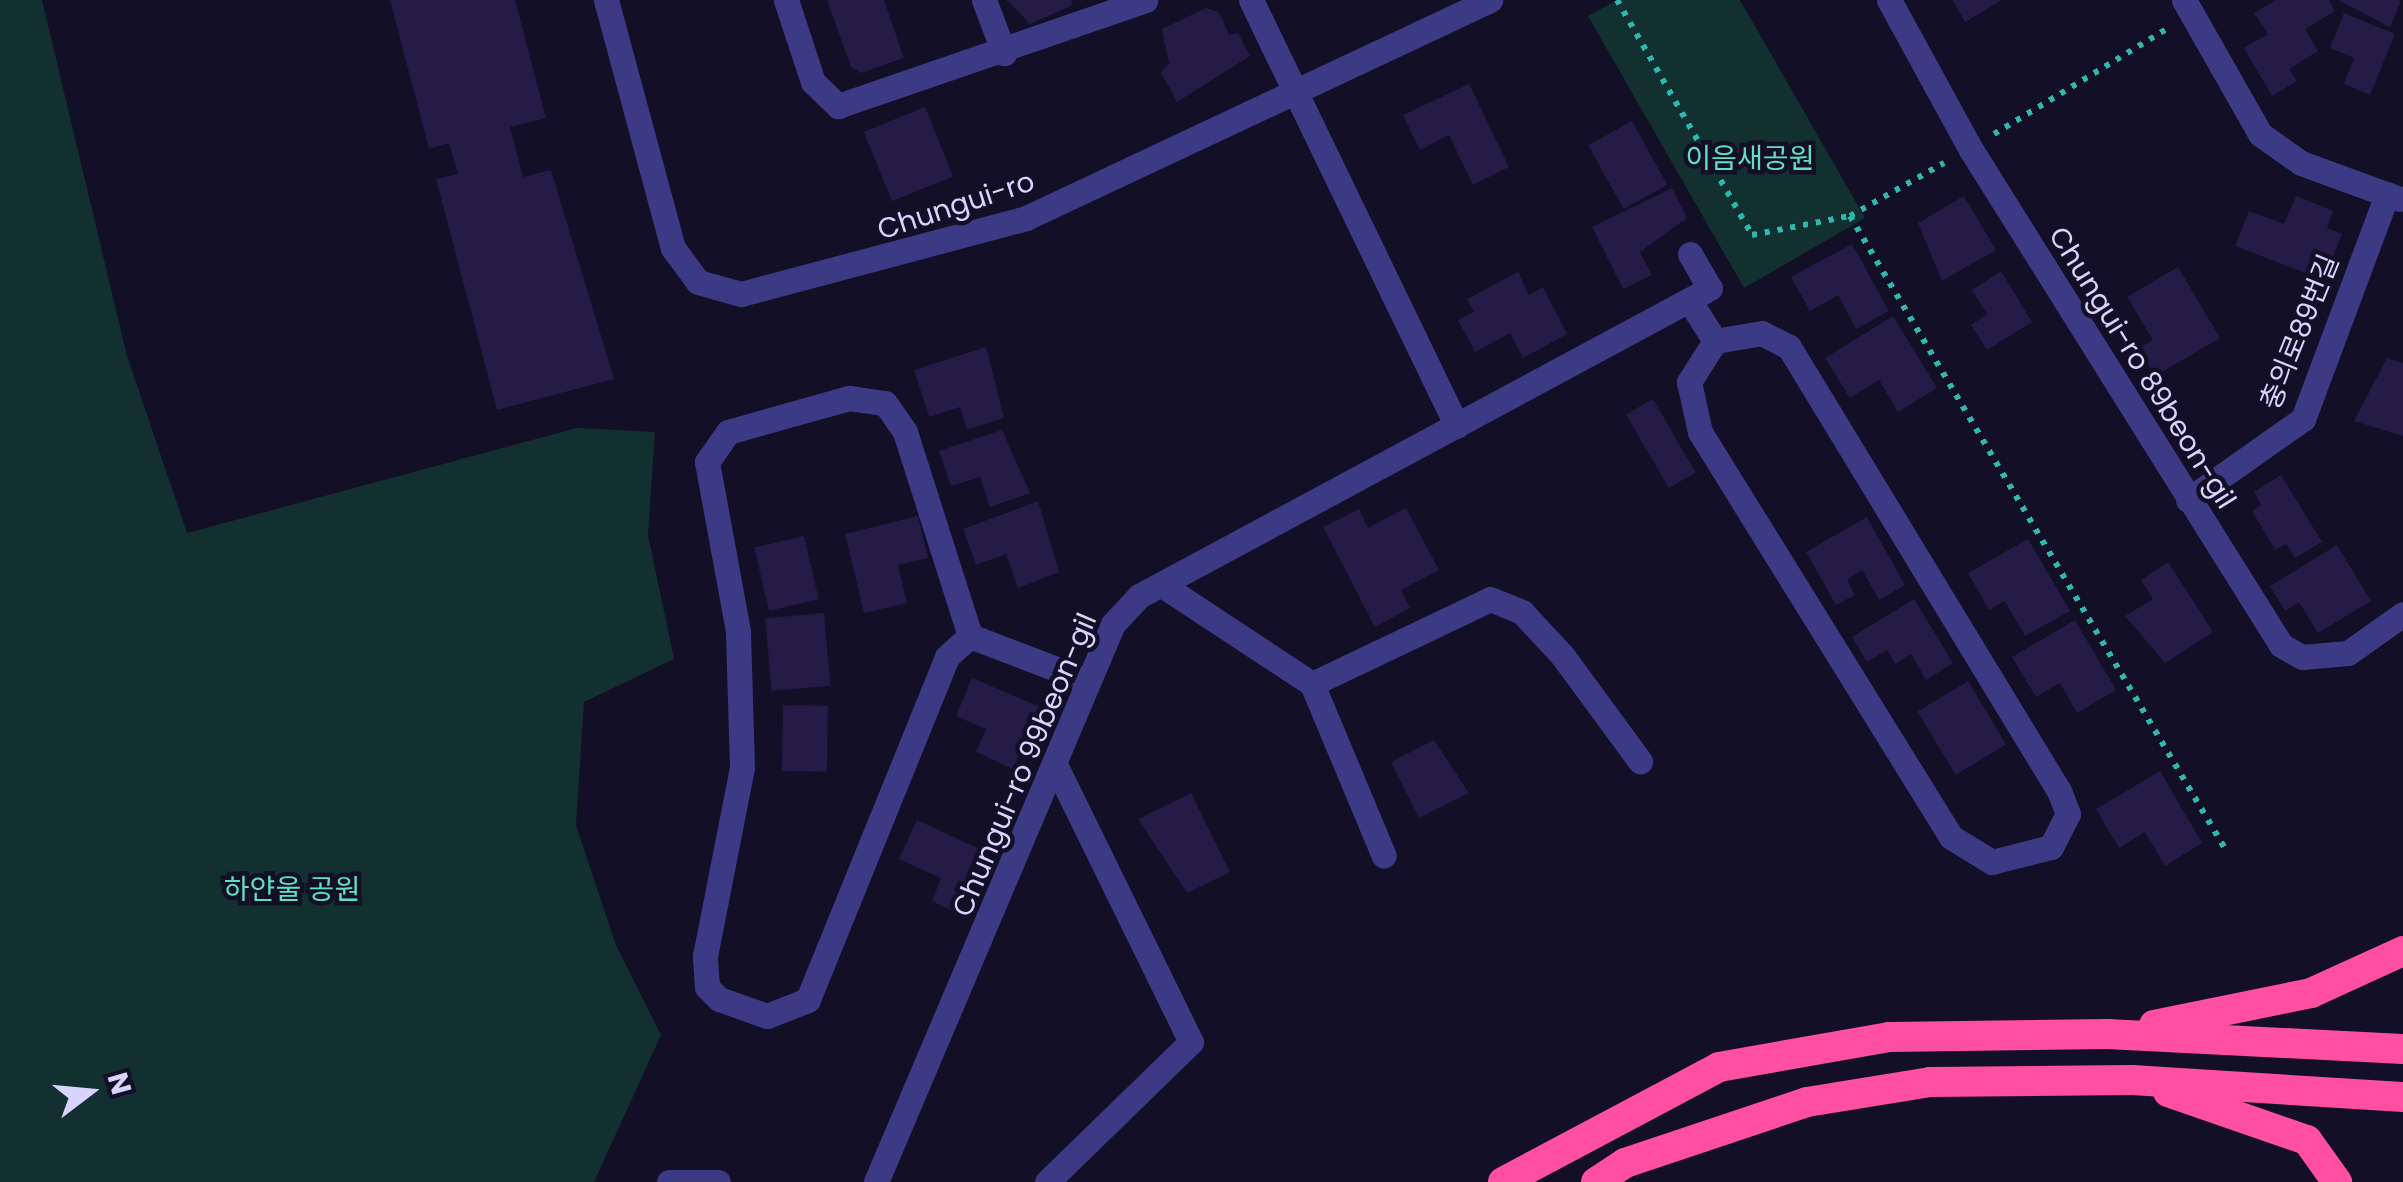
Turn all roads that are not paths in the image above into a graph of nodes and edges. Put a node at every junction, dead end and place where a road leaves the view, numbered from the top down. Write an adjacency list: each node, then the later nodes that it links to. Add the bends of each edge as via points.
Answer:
1 (606, 0): 10 (street, Chungui-ro, via 672,248 698,282 741,294 1026,218)
2 (786, 0): 9 (street, via 813,82 838,106)
3 (984, 0): 9 (street)
4 (1145, 0): 9 (street)
5 (1251, 0): 10 (street)
6 (1490, 0): 10 (street, Chungui-ro)
7 (1889, 0): 16 (street, Chungui-ro 89beon-gil, via 1970,148)
8 (2197, 4): 11 (street, via 2260,134 2301,162)
9 (1004, 53)
10 (1296, 98): 15 (street)
11 (2395, 198): 16 (street, 충의로89번길, via 2303,420)
12 (1690, 254): 13 (street, via 1710,288)
13 (1689, 300): 14 (street); 15 (street, Chungui-ro 99beon-gil)
14 (1714, 340): 14 (street, via 1689,382 1700,432 1952,837 1992,862 2052,847 2068,814 2059,791 1789,347 1762,333)
15 (1457, 426): 17 (street, Chungui-ro 99beon-gil)
16 (2188, 500): 18 (street, Chungui-ro 89beon-gil, via 2281,646 2302,658 2348,653)
17 (1162, 584): 20 (street, Chungui-ro 99beon-gil, via 1113,624); 21 (street)
18 (2403, 614)
19 (970, 636): 19 (street, via 905,432 885,403 849,398 745,426 714,446 706,462 738,632 742,768 704,956 707,987 719,999 767,1016 808,1000 948,657); 20 (street)
20 (1088, 681): 23 (street, Chungui-ro 99beon-gil)
21 (1312, 684): 22 (street, via 1490,599 1522,612 1562,655); 24 (street)
22 (1640, 762)
23 (1054, 764): 32 (street, Chungui-ro 99beon-gil); 33 (street, via 1191,1042)
24 (1384, 856)
25 (2403, 951): 26 (highway, via 2311,993)
26 (2107, 1034): 27 (highway); 34 (highway, via 1889,1037 1719,1068)
27 (2403, 1049)
28 (2132, 1080): 29 (highway); 35 (highway, via 1930,1082 1808,1102 1625,1163); 36 (highway, via 2307,1140)
29 (2403, 1097)
30 (669, 1182): 31 (street)
31 (718, 1182)
32 (876, 1182)
33 (1047, 1182)
34 (1502, 1182)
35 (1596, 1182)
36 (2337, 1182)

